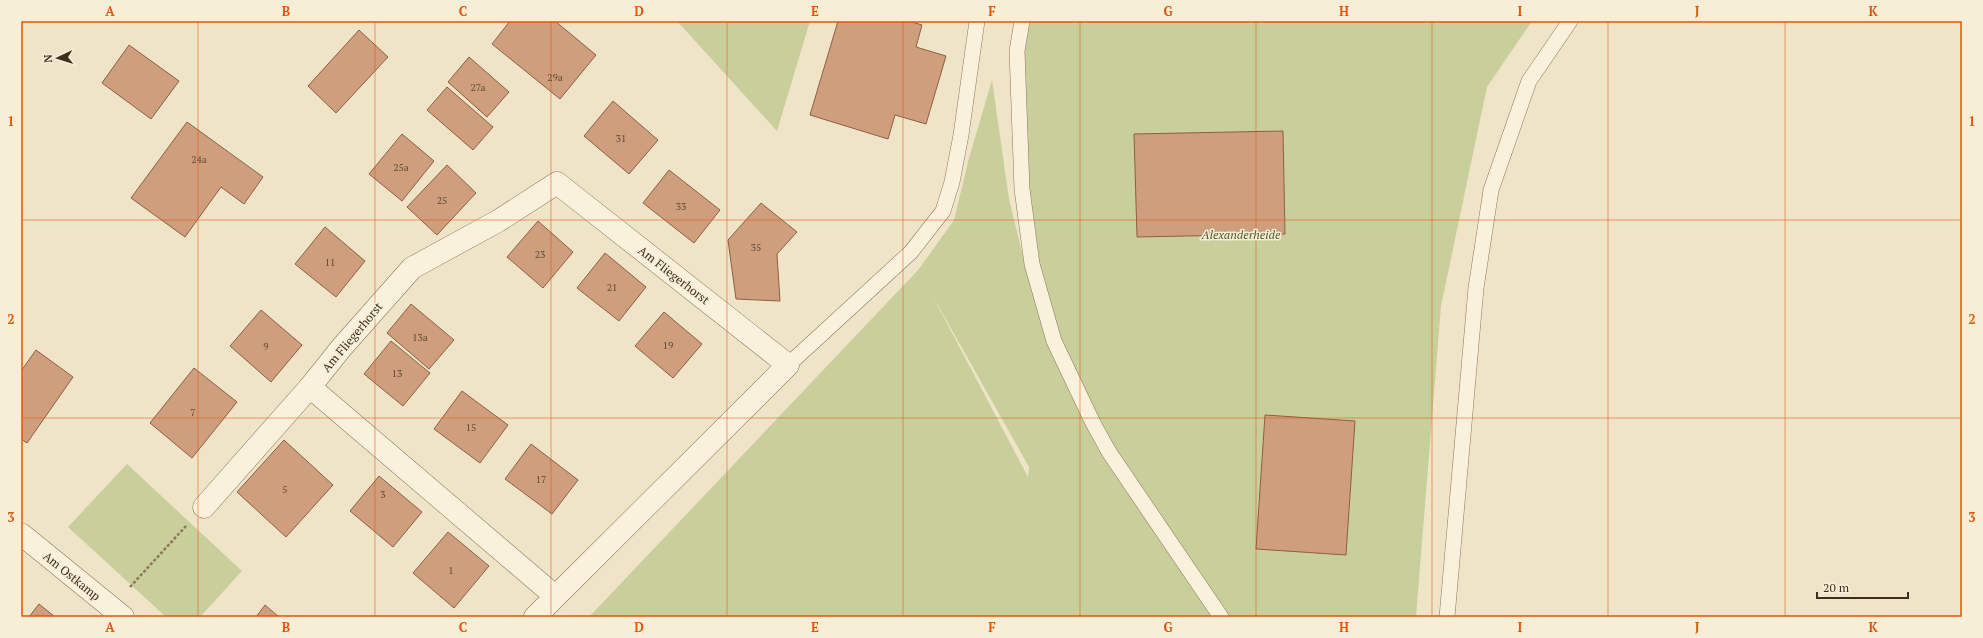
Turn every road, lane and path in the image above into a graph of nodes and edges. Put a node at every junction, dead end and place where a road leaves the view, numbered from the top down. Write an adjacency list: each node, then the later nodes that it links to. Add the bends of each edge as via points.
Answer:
1 (977, 21): 4 (lane, via 961,135 952,182 943,211 911,252)
2 (1022, 21): 11 (lane, via 1017,52 1022,189 1032,264 1054,341 1109,452)
3 (1570, 21): 12 (lane, via 1530,81 1491,190 1476,288)
4 (788, 364): 5 (street, Am Fliegerhorst, via 557,183 498,221 412,268); 8 (street)
5 (310, 387): 6 (street, Am Fliegerhorst); 8 (street)
6 (204, 507): 9 (path)
7 (21, 534): 9 (street, Am Ostkamp)
8 (555, 596): 10 (street)
9 (117, 612)
10 (535, 617)
11 (1221, 617)
12 (1448, 617)

